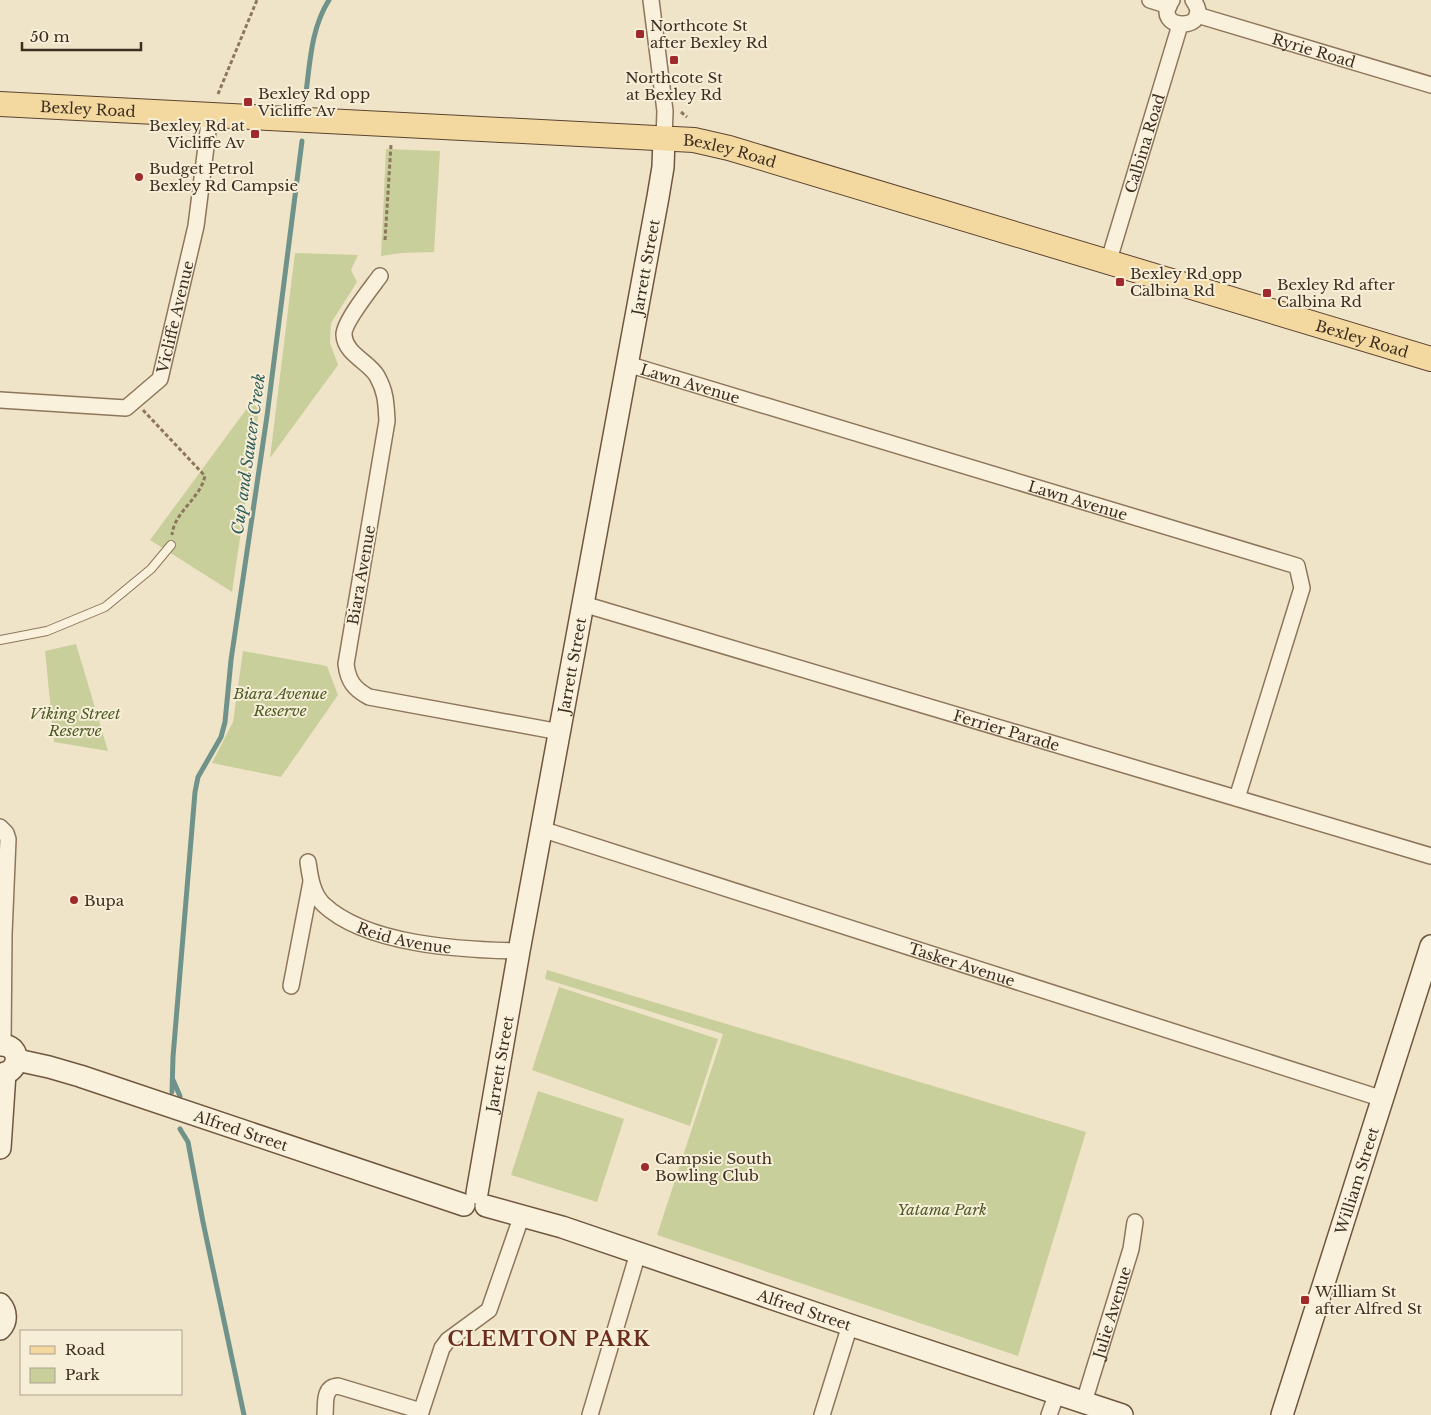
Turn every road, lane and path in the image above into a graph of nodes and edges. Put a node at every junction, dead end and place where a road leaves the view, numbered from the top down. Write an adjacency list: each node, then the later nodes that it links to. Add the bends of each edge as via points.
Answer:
1 (257, 0): 9 (path)
2 (652, 0): 12 (street)
3 (1150, 0): 4 (street)
4 (1170, 3): 6 (street, via 1168,14 1173,22)
5 (1195, 7): 6 (street, via 1191,22); 7 (street, Ryrie Road)
6 (1180, 25): 15 (street, Calbina Road)
7 (1431, 85)
8 (0, 104): 9 (main road, Bexley Road)
9 (214, 105): 12 (main road, Bexley Road, via 296,119); 20 (street, Vicliffe Avenue, via 196,226 160,379)
10 (682, 112): 11 (path)
11 (687, 117)
12 (664, 138): 15 (main road, Bexley Road, via 694,140 729,148); 18 (street, Jarrett Street, via 663,168)
13 (390, 145): 14 (path)
14 (384, 240)
15 (1108, 262): 17 (main road, Bexley Road)
16 (380, 276): 24 (street, Biara Avenue, via 347,323 344,334 347,346 376,374 386,397 387,421 346,664 347,675 352,685 369,697)
17 (1431, 359)
18 (627, 364): 22 (street, Jarrett Street); 25 (street, Lawn Avenue, via 1297,566 1302,588)
19 (0, 400): 20 (street, Vicliffe Avenue, via 126,408)
20 (134, 401): 21 (path, via 205,476 202,486 173,525)
21 (171, 545): 23 (lane, via 151,569 105,607 47,631)
22 (583, 604): 24 (street, Jarrett Street); 25 (street, Ferrier Parade)
23 (0, 640)
24 (560, 732): 27 (street, Jarrett Street)
25 (1237, 798): 28 (street, Ferrier Parade)
26 (0, 827): 34 (street, via 8,839 4,934)
27 (541, 829): 32 (street, Jarrett Street); 35 (street, Tasker Avenue)
28 (1431, 856)
29 (308, 862): 30 (street, Reid Avenue)
30 (311, 882): 32 (street, Reid Avenue, via 322,903 342,918 384,936 465,950); 33 (street, Reid Avenue)
31 (1431, 946): 35 (street, William Street)
32 (519, 951): 37 (street, Jarrett Street)
33 (291, 986)
34 (5, 1059): 36 (street); 37 (street, Alfred Street, via 72,1074)
35 (1383, 1099): 47 (street, William Street)
36 (0, 1148)
37 (476, 1201): 38 (street, Alfred Street)
38 (522, 1215): 40 (street, Alfred Street); 46 (street, via 489,1310 442,1348)
39 (1135, 1222): 45 (street, Julie Avenue, via 1131,1250)
40 (638, 1253): 42 (street, Alfred Street); 49 (street)
41 (0, 1304): 43 (street, via 6,1318)
42 (850, 1325): 44 (street, Alfred Street); 50 (street)
43 (0, 1330)
44 (1057, 1393): 45 (street, Alfred Street); 51 (street)
45 (1084, 1402): 52 (street, Alfred Street)
46 (420, 1413): 48 (street, via 334,1386 327,1392)
47 (1284, 1414)
48 (325, 1415)
49 (590, 1415)
50 (822, 1415)
51 (1049, 1415)
52 (1122, 1415)

